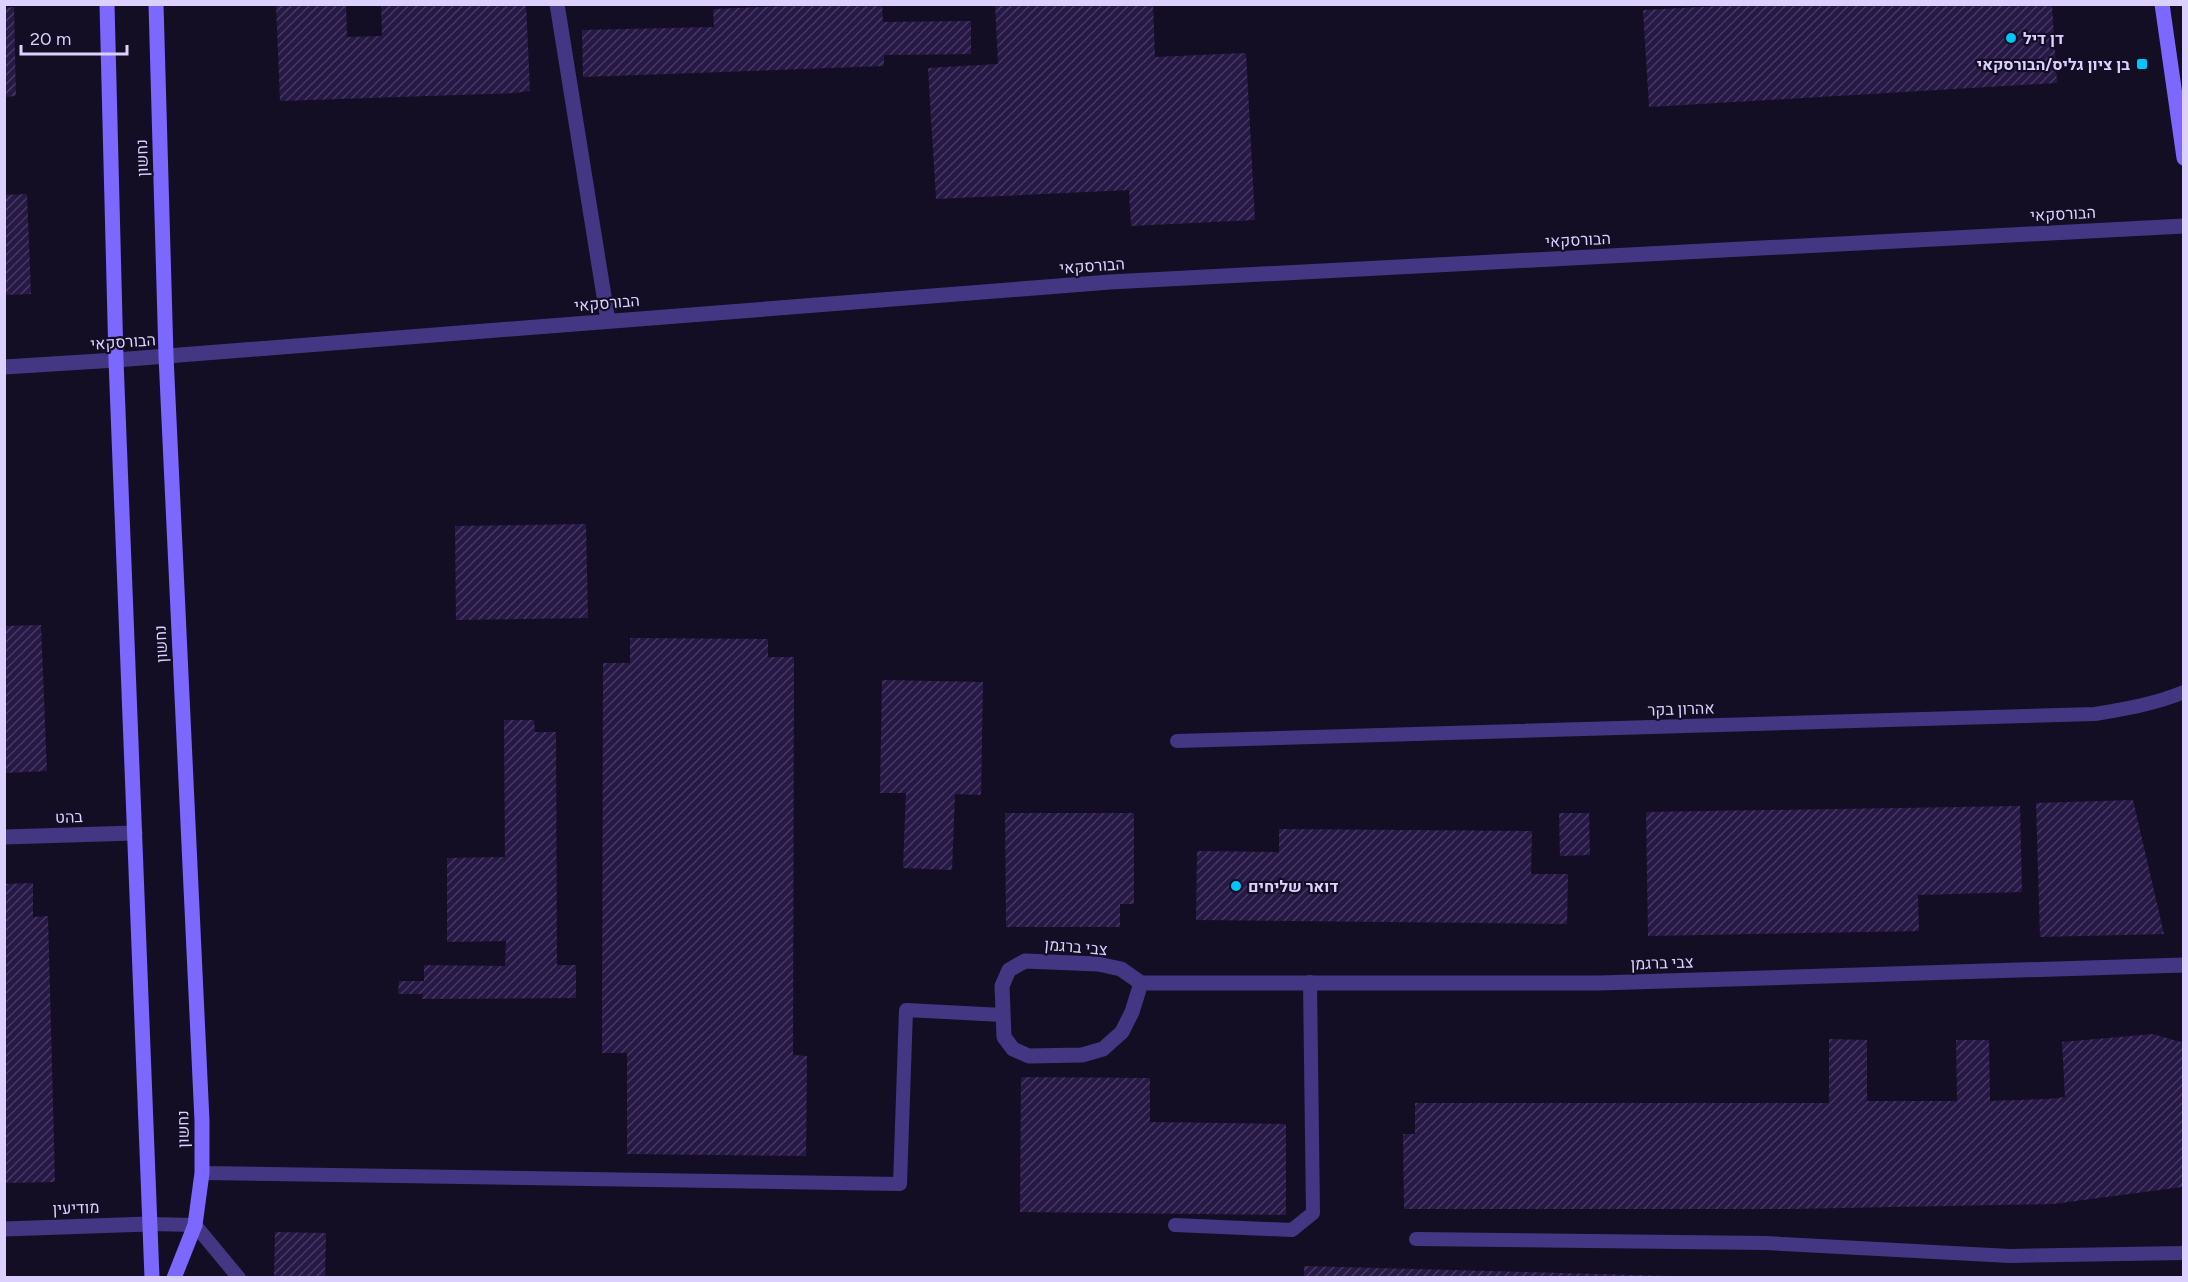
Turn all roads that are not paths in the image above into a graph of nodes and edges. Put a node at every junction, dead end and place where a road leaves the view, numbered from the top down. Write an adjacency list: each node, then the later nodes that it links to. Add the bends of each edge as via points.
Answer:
1 (107, 4): 10 (street, נחשון)
2 (156, 4): 9 (street, נחשון)
3 (557, 4): 8 (street)
4 (2162, 4): 5 (street)
5 (2182, 123): 6 (street)
6 (2184, 158)
7 (2184, 226): 8 (street, הבורסקאי, via 1110,282)
8 (608, 321): 9 (street, הבורסקאי)
9 (166, 356): 10 (street, הבורסקאי); 20 (street, נחשון)
10 (116, 360): 11 (street, הבורסקאי); 14 (street, נחשון)
11 (4, 367)
12 (2184, 692): 13 (lane, אהרון בקר, via 2095,714)
13 (1177, 741)
14 (135, 833): 15 (street, בהט); 21 (street, נחשון)
15 (4, 837)
16 (2184, 965): 18 (street, צבי ברגמן, via 1599,983)
17 (1141, 982): 18 (street, צבי ברגמן); 19 (street, צבי ברגמן, via 1121,969 1098,964 1025,961 1009,970 1002,986); 19 (street, צבי ברגמן, via 1122,1032 1104,1049 1082,1055 1029,1056 1013,1049 1004,1037)
18 (1310, 982): 23 (lane, via 1313,1213 1292,1230)
19 (1004, 1015): 20 (lane, via 906,1010 900,1184)
20 (202, 1173): 22 (street, נחשון)
21 (149, 1224): 22 (lane); 24 (street, מודיעין); 27 (street, נחשון)
22 (195, 1225): 28 (street, נחשון); 29 (lane)
23 (1175, 1225)
24 (4, 1229)
25 (1416, 1239): 26 (lane, via 1766,1244 2010,1256)
26 (2184, 1253)
27 (152, 1278)
28 (174, 1278)
29 (239, 1278)

